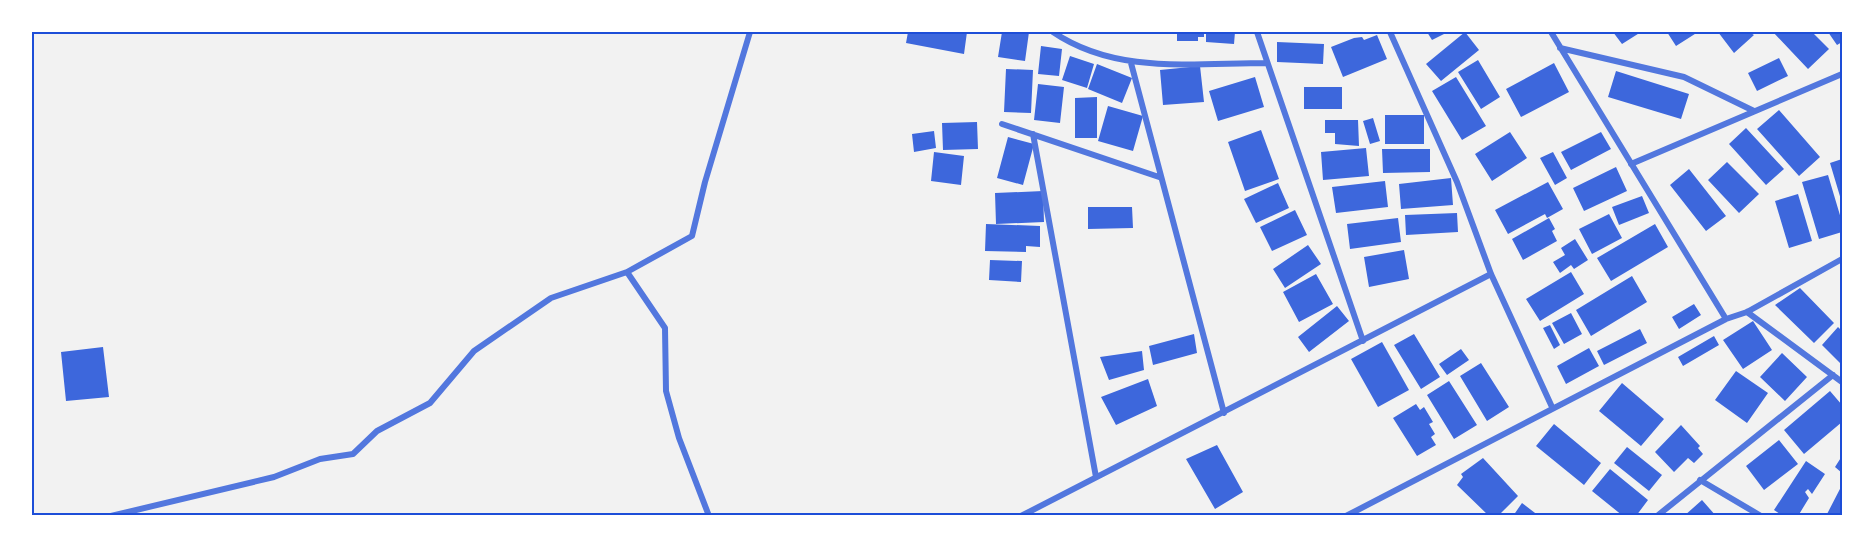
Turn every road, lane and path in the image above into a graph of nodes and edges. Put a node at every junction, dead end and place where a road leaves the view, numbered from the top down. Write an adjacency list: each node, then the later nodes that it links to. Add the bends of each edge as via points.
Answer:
1 (750, 32): 16 (street, via 692,236)
2 (1053, 32): 7 (street, via 1071,44)
3 (1257, 32): 8 (street)
4 (1390, 32): 17 (street, via 1457,182)
5 (1551, 32): 6 (street)
6 (1560, 48): 10 (street, via 1684,77); 13 (street)
7 (1131, 63): 8 (street); 14 (street)
8 (1267, 63): 20 (street)
9 (1842, 74): 10 (street)
10 (1754, 111): 13 (street)
11 (1002, 124): 12 (street)
12 (1033, 134): 14 (street); 25 (street)
13 (1631, 164): 19 (street)
14 (1159, 177): 24 (street)
15 (1842, 259): 18 (street)
16 (627, 272): 27 (street, via 551,298 474,351 430,403 377,431 353,454 321,459 274,477); 28 (street, via 665,328 666,391 679,438)
17 (1491, 273): 20 (street); 23 (street)
18 (1747, 312): 19 (street); 21 (street)
19 (1726, 319): 23 (street)
20 (1363, 341): 24 (street)
21 (1833, 375): 22 (street); 26 (street)
22 (1842, 382)
23 (1552, 408): 30 (street)
24 (1224, 413): 25 (street)
25 (1096, 477): 29 (street)
26 (1700, 480): 31 (street); 32 (street)
27 (111, 516)
28 (710, 516)
29 (1022, 516)
30 (1346, 516)
31 (1658, 516)
32 (1761, 516)

